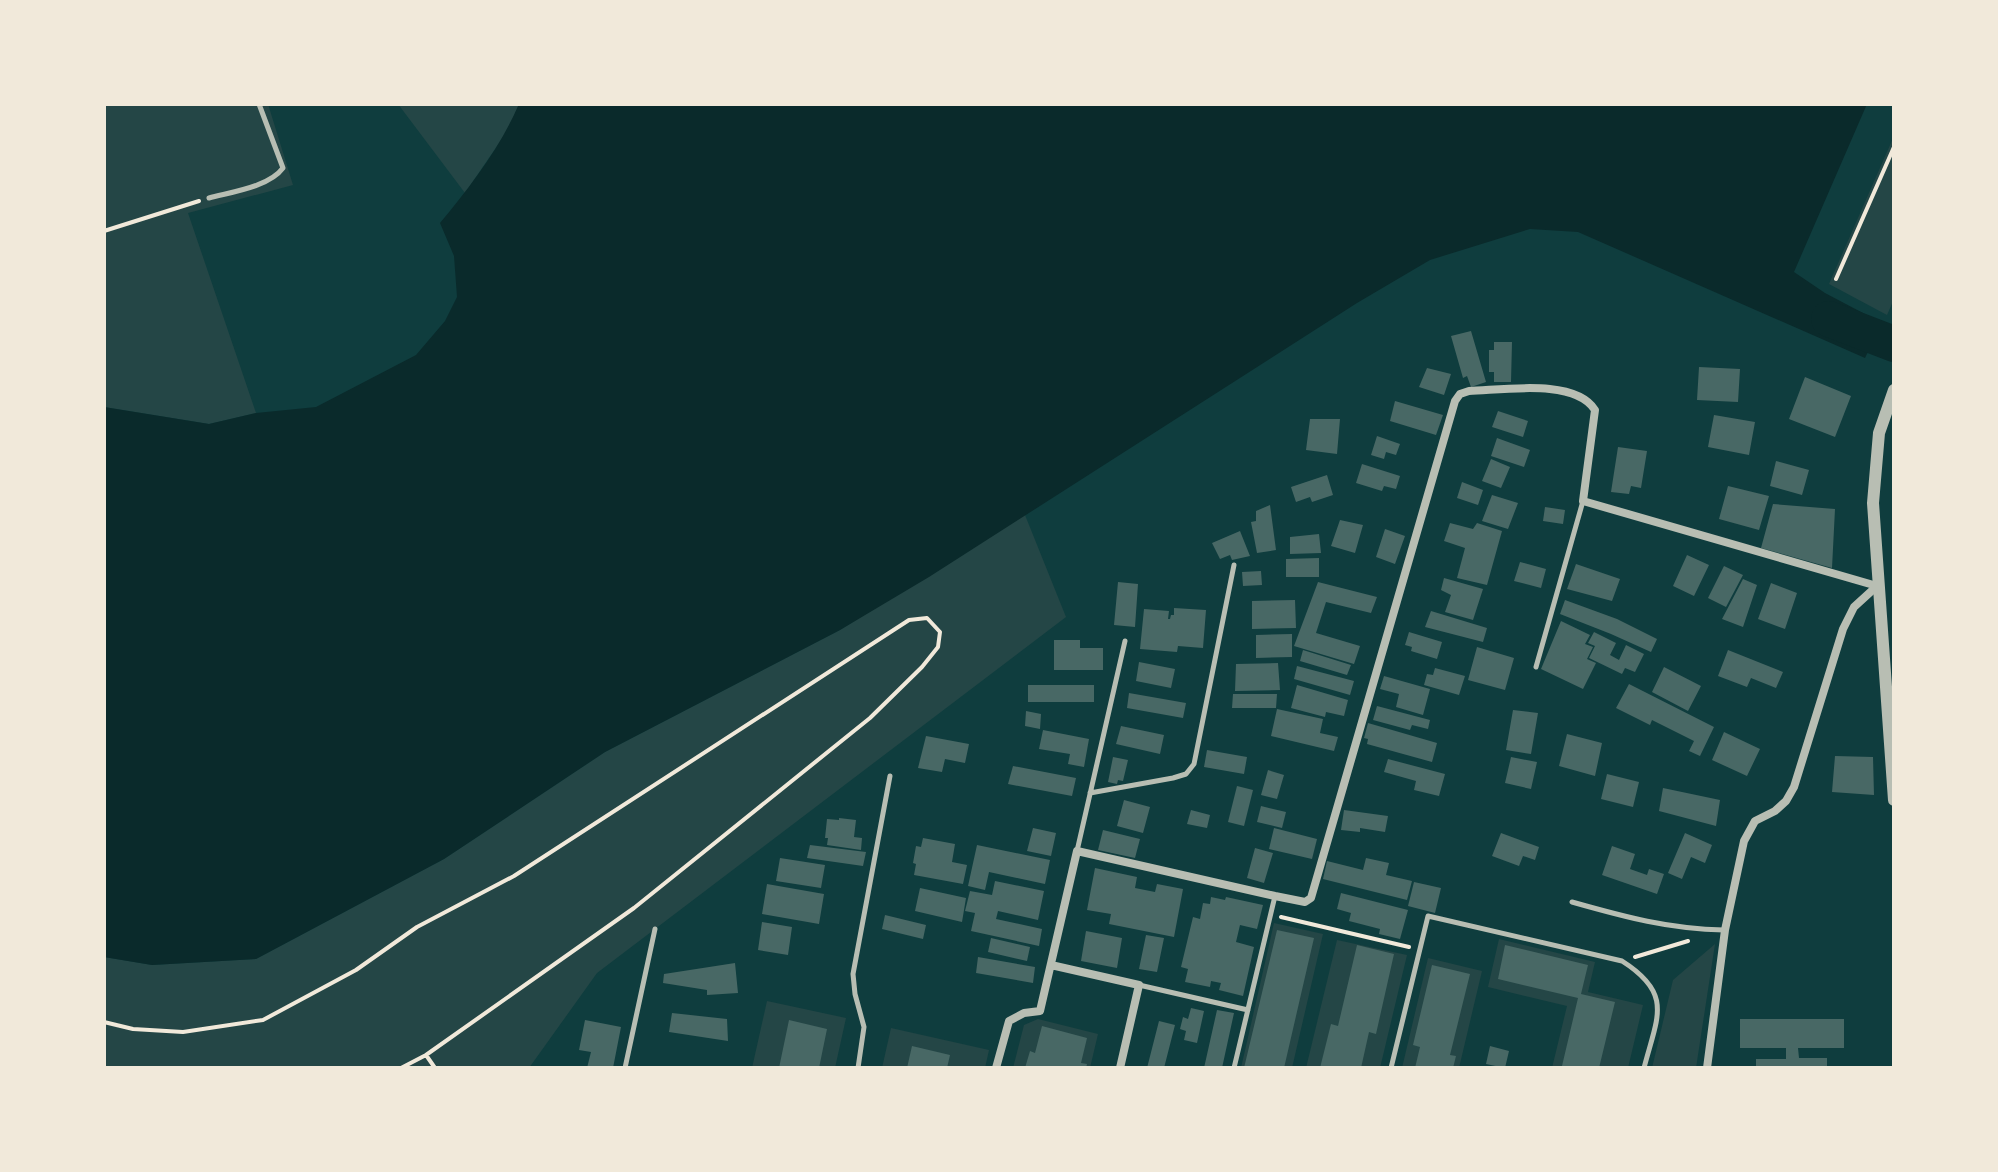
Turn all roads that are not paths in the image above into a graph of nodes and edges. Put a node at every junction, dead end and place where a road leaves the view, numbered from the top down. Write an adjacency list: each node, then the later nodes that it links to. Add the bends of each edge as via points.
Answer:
1 (259, 104): 2 (lane, via 283,168 265,181)
2 (209, 198)
3 (1893, 392): 6 (street, via 1874,470)
4 (1583, 501): 6 (street); 8 (lane); 13 (street, via 1595,410 1588,400 1541,388 1460,394 1311,898 1305,902)
5 (1234, 565): 10 (lane, via 1194,764 1173,778)
6 (1877, 586): 11 (street); 16 (street, via 1854,607 1843,629 1794,787 1786,801 1749,829)
7 (1125, 641): 10 (lane)
8 (1536, 667)
9 (890, 776): 21 (lane, via 853,974 864,1027)
10 (1090, 793): 12 (lane)
11 (1894, 800)
12 (1077, 851): 13 (street); 17 (street)
13 (1275, 896): 19 (lane)
14 (1572, 902): 16 (lane, via 1652,924)
15 (655, 929): 20 (lane)
16 (1725, 930): 27 (street)
17 (1051, 965): 18 (street); 22 (street, via 1040,1011 1009,1021)
18 (1139, 985): 19 (lane); 23 (street)
19 (1248, 1010): 24 (lane)
20 (625, 1068)
21 (858, 1068)
22 (996, 1068)
23 (1120, 1068)
24 (1234, 1068)
25 (1391, 1068): 26 (lane, via 1428,916 1622,961 1643,974 1653,987 1658,1010)
26 (1644, 1068)
27 (1707, 1068)

